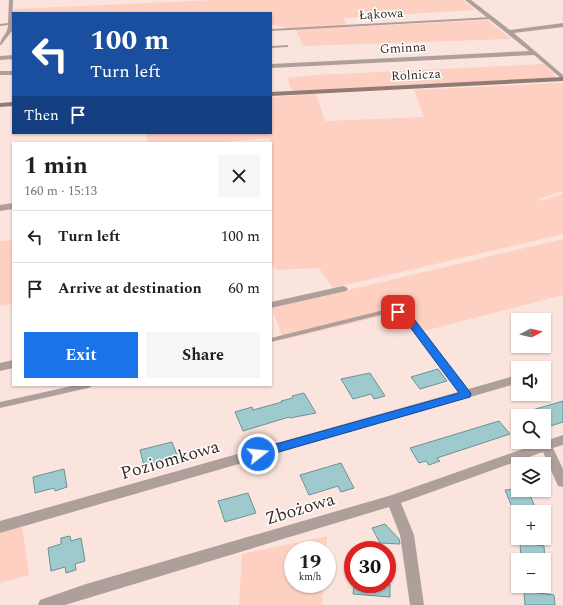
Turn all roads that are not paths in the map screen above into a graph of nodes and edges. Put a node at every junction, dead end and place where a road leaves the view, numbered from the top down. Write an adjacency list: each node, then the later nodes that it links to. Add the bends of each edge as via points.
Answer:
1 (11, 0): 4 (lane)
2 (468, 0): 3 (street)
3 (492, 18): 7 (lane, Łąkowa); 8 (street)
4 (10, 24): 5 (lane); 9 (lane, via 10,31)
5 (0, 25)
6 (563, 25): 8 (street)
7 (272, 30)
8 (509, 32): 12 (street)
9 (1, 44)
10 (286, 46): 11 (lane)
11 (272, 47)
12 (535, 52): 15 (street, Gminna, via 499,56); 18 (street)
13 (0, 58): 14 (street)
14 (12, 58)
15 (272, 66)
16 (12, 72): 17 (street)
17 (0, 73)
18 (563, 78): 19 (street, Rolnicza)
19 (272, 94)
20 (12, 104): 21 (street)
21 (0, 105)
22 (12, 206): 23 (street)
23 (0, 208)
24 (343, 289): 25 (street)
25 (272, 305)
26 (272, 340): 31 (lane, via 388,311 405,313)
27 (12, 364): 28 (street)
28 (0, 367)
29 (511, 381): 31 (street, Poziomkowa)
30 (84, 386): 32 (lane)
31 (466, 394): 39 (street, Poziomkowa)
32 (0, 405)
33 (563, 440): 34 (street, Zbożowa)
34 (551, 444)
35 (537, 449): 38 (street, Zbożowa)
36 (547, 449): 37 (street)
37 (563, 482)
38 (392, 500): 40 (street, Zbożowa); 41 (street, via 407,535)
39 (0, 527)
40 (45, 605)
41 (417, 605)

